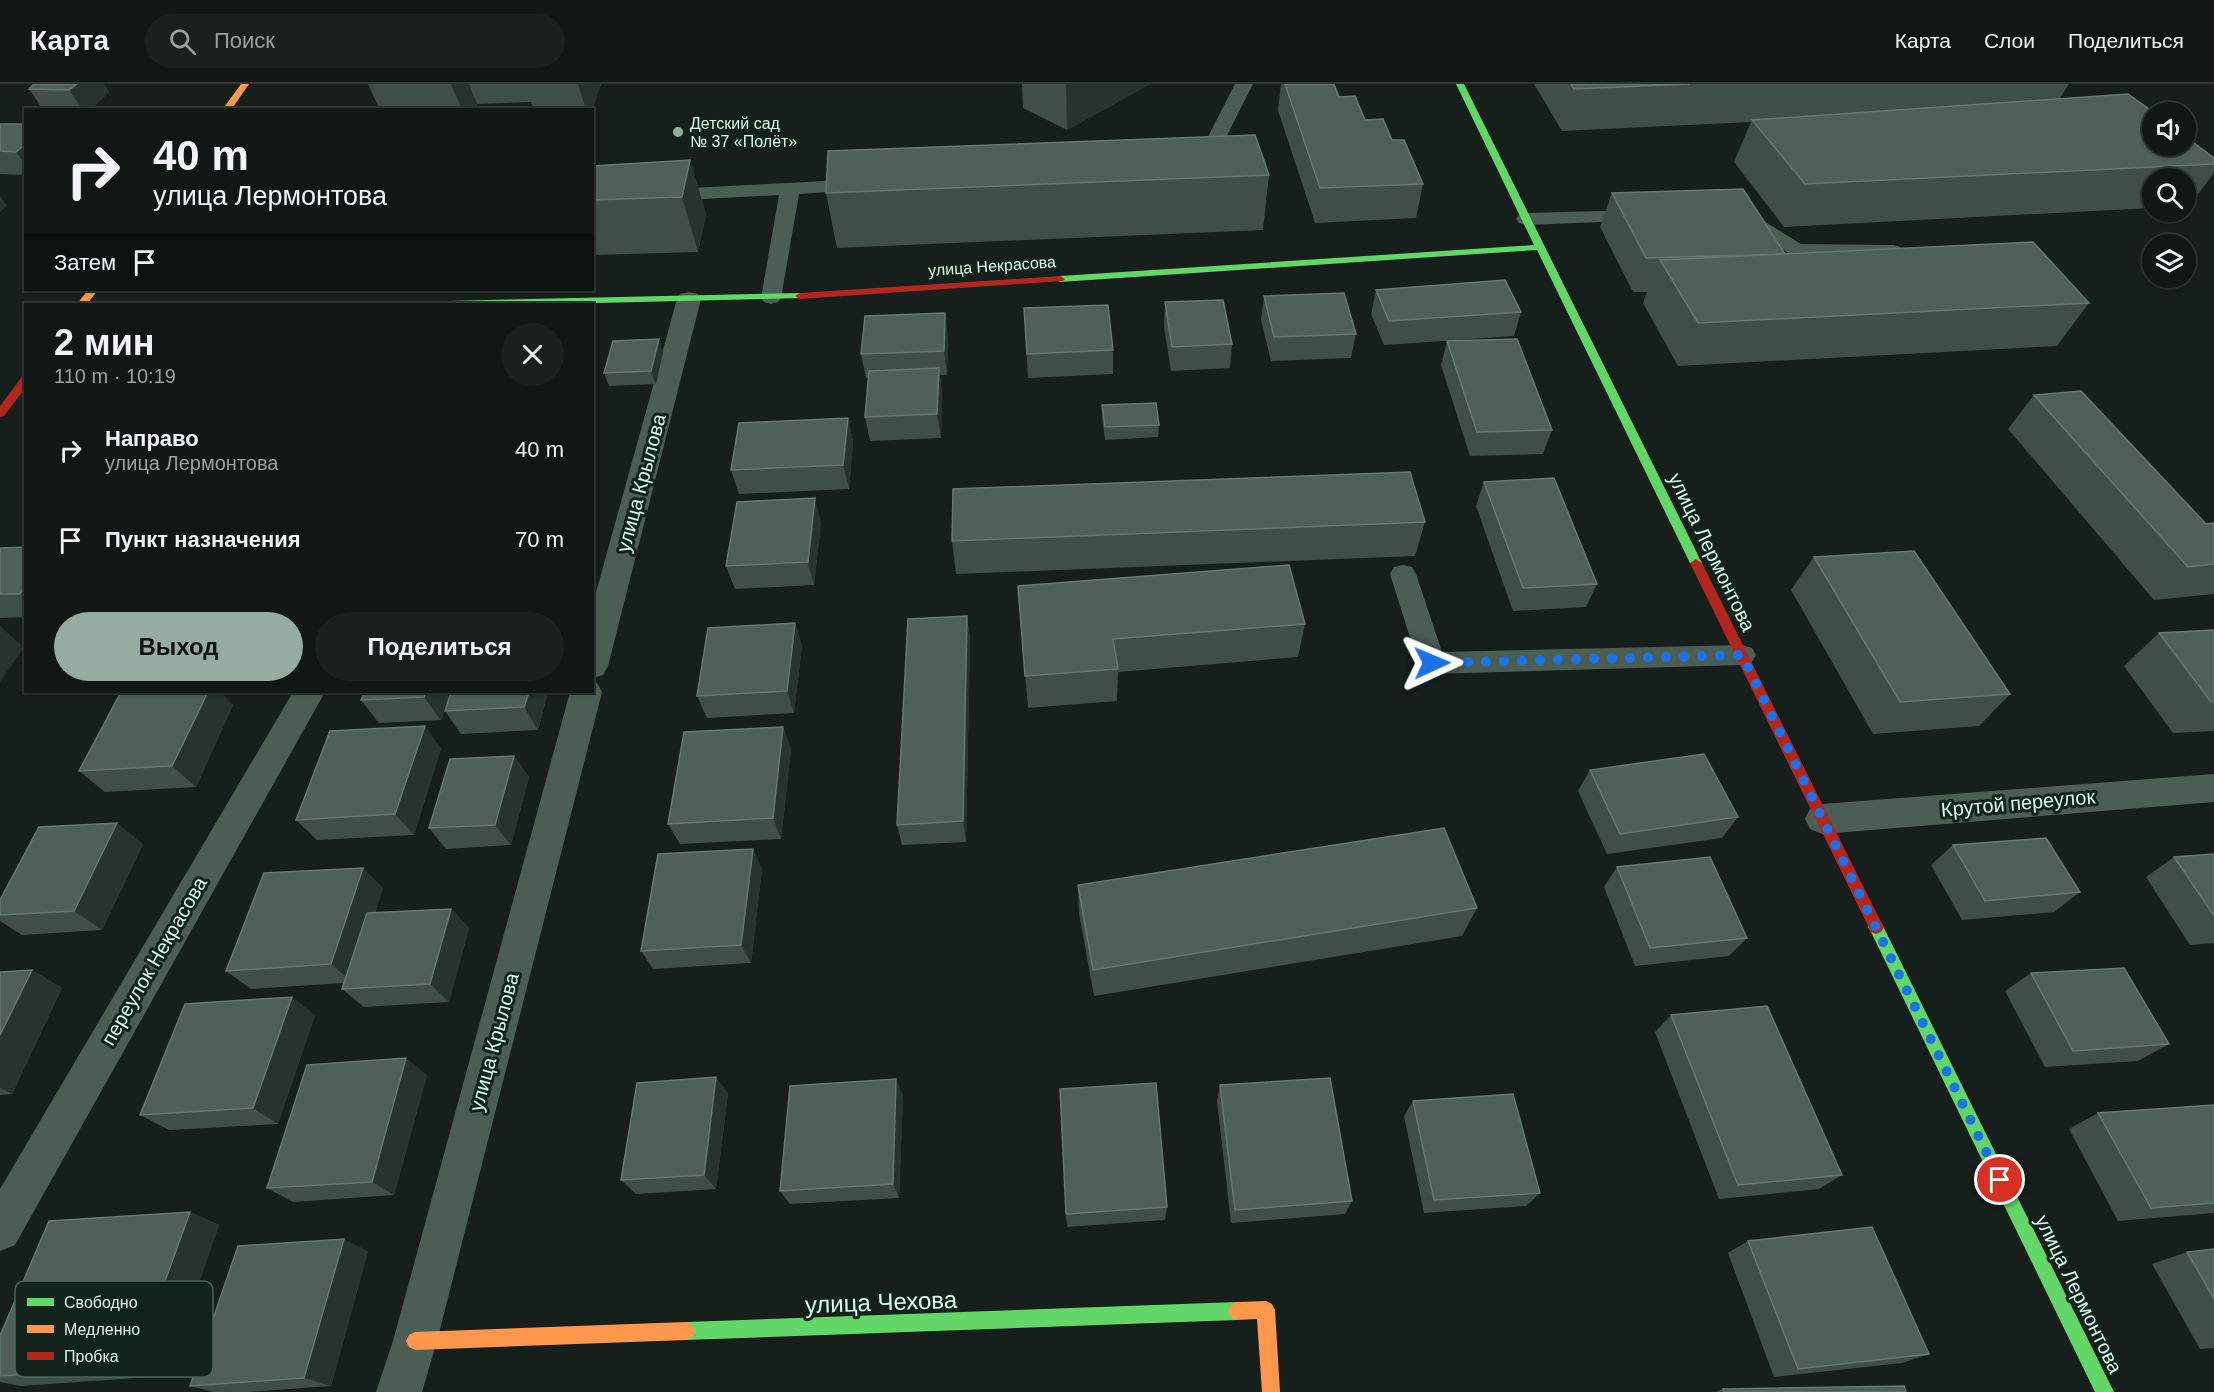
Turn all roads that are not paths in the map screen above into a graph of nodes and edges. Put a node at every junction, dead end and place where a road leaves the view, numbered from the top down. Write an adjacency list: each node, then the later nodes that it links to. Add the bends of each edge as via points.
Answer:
1 (245, 84): 4 (street)
2 (1244, 84): 5 (lane, via 1202,167)
3 (1460, 84): 11 (street, улица Лермонтова)
4 (227, 108)
5 (1180, 168)
6 (883, 184): 7 (lane)
7 (790, 189): 8 (lane); 15 (lane)
8 (594, 199)
9 (1661, 215): 11 (lane)
10 (1716, 216): 13 (lane, via 1757,225 1797,250)
11 (1526, 219): 12 (street, улица Лермонтова)
12 (1540, 247): 15 (street, улица Некрасова); 22 (street, улица Лермонтова)
13 (1907, 251)
14 (92, 291): 17 (street)
15 (771, 297): 16 (street, улица Некрасова)
16 (689, 299): 18 (street, улица Некрасова); 23 (street, улица Крылова)
17 (83, 303)
18 (563, 303)
19 (24, 382): 20 (street)
20 (0, 413)
21 (1403, 574): 22 (lane, via 1432,663)
22 (1742, 655): 27 (street, улица Лермонтова)
23 (594, 658)
24 (308, 693): 28 (street, переулок Некрасова)
25 (586, 693): 29 (street, улица Крылова)
26 (2214, 788): 27 (street, Крутой переулок)
27 (1822, 819): 32 (street, улица Лермонтова)
28 (0, 1230)
29 (415, 1341): 30 (street, улица Крылова); 31 (street, улица Чехова, via 1266,1310)
30 (399, 1392)
31 (1271, 1392)
32 (2105, 1392)

